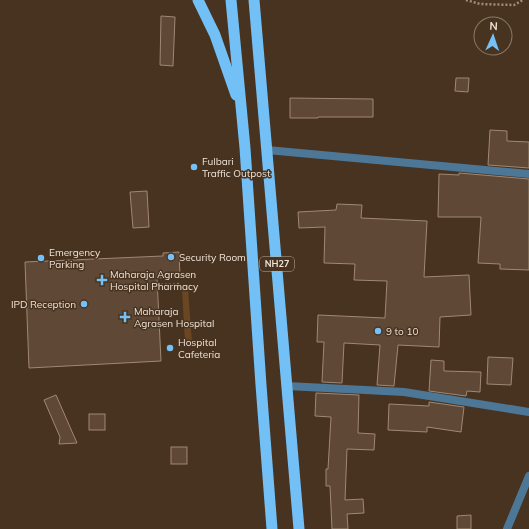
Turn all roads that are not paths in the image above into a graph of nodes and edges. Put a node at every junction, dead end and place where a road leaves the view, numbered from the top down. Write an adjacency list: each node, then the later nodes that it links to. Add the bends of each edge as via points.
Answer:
1 (198, 0): 4 (highway, NH27, via 215,35)
2 (231, 0): 4 (highway, NH27)
3 (254, 0): 5 (highway, NH27)
4 (242, 113): 10 (highway, NH27)
5 (267, 150): 6 (street); 7 (highway, NH27)
6 (529, 174)
7 (287, 386): 8 (street, via 404,392); 11 (highway, NH27)
8 (529, 412)
9 (529, 476): 12 (street)
10 (272, 529)
11 (299, 529)
12 (507, 529)

